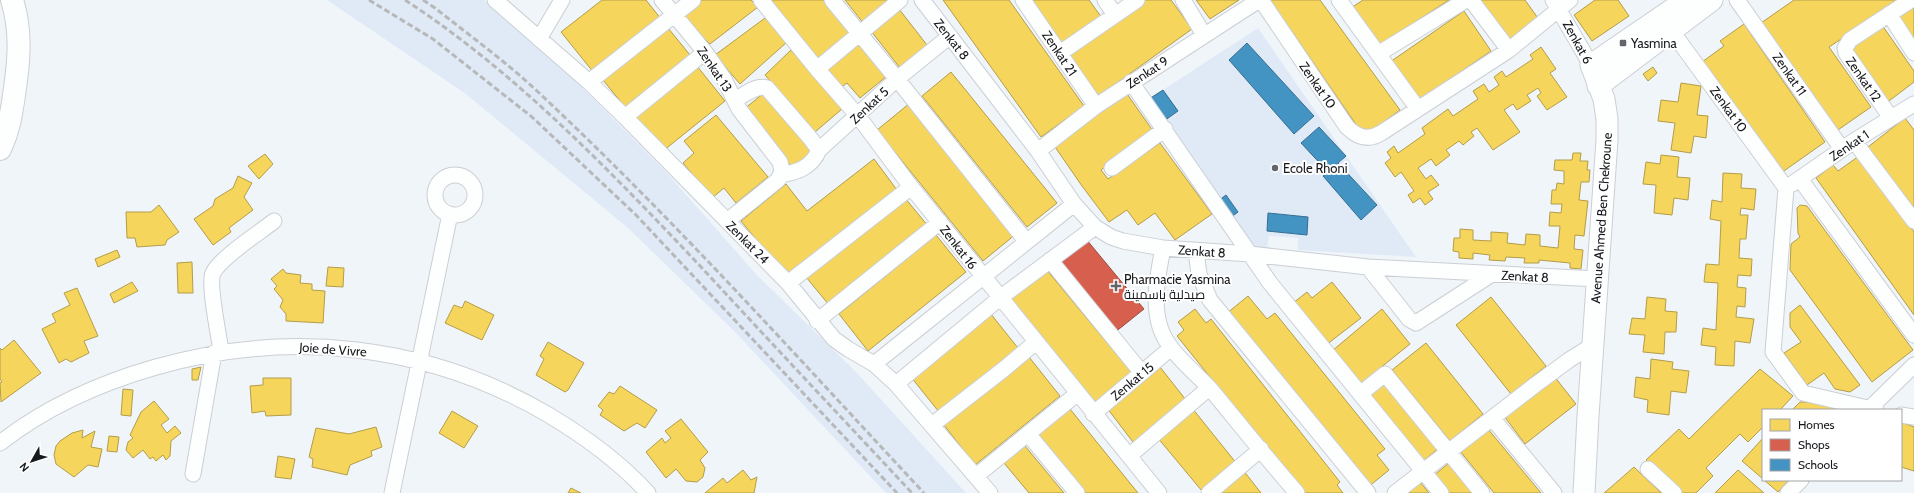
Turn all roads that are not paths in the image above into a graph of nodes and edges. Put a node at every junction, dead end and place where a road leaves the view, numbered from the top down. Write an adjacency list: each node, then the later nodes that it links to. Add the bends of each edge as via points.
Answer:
1 (12, 0): 51 (main road, via 18,28 18,72 9,130)
2 (495, 0): 30 (street, Zenkat 24)
3 (562, 0): 30 (street)
4 (662, 0): 23 (street, Zenkat 13)
5 (693, 0): 23 (street)
6 (761, 0): 37 (street, Zenkat 16)
7 (832, 0): 27 (street)
8 (900, 0): 27 (street)
9 (922, 0): 29 (street, Zenkat 8)
10 (1024, 0): 33 (street, Zenkat 21)
11 (1105, 0): 24 (street)
12 (1137, 0): 24 (street)
13 (1183, 0): 28 (street)
14 (1260, 0): 28 (street, Zenkat 9); 45 (street, Zenkat 10, via 1354,134 1360,137 1375,137)
15 (1466, 0): 35 (street)
16 (1471, 0): 31 (street)
17 (1686, 0): 36 (main road)
18 (1712, 0): 26 (main road)
19 (1737, 0): 50 (street, Zenkat 11)
20 (1911, 0): 25 (street, Zenkat 12)
21 (1341, 1): 35 (street)
22 (1561, 3): 31 (street, Zenkat 10); 36 (street, Zenkat 6)
23 (674, 14): 32 (street, Zenkat 13); 39 (street)
24 (1115, 14): 33 (street)
25 (1889, 14): 34 (street); 48 (street, Zenkat 12, via 1850,40 1845,48)
26 (1671, 30): 41 (main road); 58 (street, Zenkat 10)
27 (860, 34): 37 (street); 38 (street)
28 (1204, 35): 40 (street, Zenkat 9)
29 (950, 36): 38 (street, Zenkat 5); 53 (street, Zenkat 8)
30 (539, 39): 39 (street, Zenkat 24)
31 (1509, 50): 45 (street, Zenkat 10)
32 (705, 52): 42 (street, Zenkat 13); 47 (street)
33 (1060, 53): 43 (street, Zenkat 21)
34 (1914, 53)
35 (1378, 54): 45 (street)
36 (1591, 65): 41 (main road, Zenkat 6)
37 (817, 69): 46 (street, Zenkat 16)
38 (898, 79): 46 (street, Zenkat 5); 66 (street)
39 (589, 82): 47 (street, Zenkat 24)
40 (1131, 82): 43 (street, Zenkat 9); 49 (street)
41 (1598, 86): 74 (main road, Avenue Ahmed Ben Chekroune, via 1604,99 1607,140)
42 (735, 100): 52 (street, via 764,87 773,94); 55 (street, Zenkat 13, via 739,109 780,162)
43 (1096, 106): 53 (street, Zenkat 9)
44 (1913, 108): 48 (street, Zenkat 1)
45 (1418, 109)
46 (858, 116): 52 (street, Zenkat 5); 57 (street, Zenkat 16)
47 (625, 117): 63 (street, Zenkat 24)
48 (1891, 118): 50 (street, Zenkat 1)
49 (1165, 129): 54 (street); 69 (street)
50 (1848, 145): 56 (street, Zenkat 1); 61 (street, Zenkat 11)
51 (0, 149)
52 (819, 150): 55 (street, Zenkat 5, via 814,160 800,170)
53 (1038, 151): 59 (street, Zenkat 8)
54 (1112, 168)
55 (781, 175): 63 (street)
56 (1800, 179): 58 (street, Zenkat 1); 78 (street)
57 (911, 187): 64 (street, Zenkat 16); 75 (street)
58 (1786, 188): 91 (street, via 1773,352 1803,393)
59 (1074, 204): 65 (street, Zenkat 8); 66 (street)
60 (450, 214): 83 (street)
61 (1914, 220)
62 (274, 221): 82 (street, via 220,264 213,273 212,290)
63 (727, 221): 75 (street, Zenkat 24)
64 (940, 222): 73 (street, Zenkat 16); 77 (street)
65 (1095, 227): 67 (street, Zenkat 8, via 1123,241); 70 (street)
66 (1026, 241): 73 (street)
67 (1163, 248): 68 (street, Zenkat 8); 81 (street, via 1156,289 1156,306 1160,327)
68 (1196, 251): 69 (street, Zenkat 8); 115 (street, via 1199,274 1210,300)
69 (1250, 254): 71 (street, Zenkat 8); 90 (street, via 1281,298)
70 (1050, 260): 76 (street); 86 (street)
71 (1368, 267): 72 (street, Zenkat 8); 72 (street, via 1409,319 1416,323)
72 (1492, 274): 74 (street, Zenkat 8)
73 (983, 277): 76 (street, Zenkat 16); 84 (street)
74 (1598, 279): 80 (main road, Avenue Ahmed Ben Chekroune)
75 (788, 283): 77 (street, Zenkat 24)
76 (1001, 297): 79 (street, Zenkat 16); 87 (street)
77 (817, 321): 84 (street, Zenkat 24, via 834,339)
78 (1914, 335)
79 (1036, 342): 89 (street, Zenkat 16); 97 (street)
80 (1593, 346): 96 (street, via 1569,360); 120 (main road, Avenue Ahmed Ben Chekroune)
81 (1171, 348): 86 (street, Zenkat 15); 88 (street)
82 (218, 352): 83 (street, Joie de Vivre, via 284,346 333,347 383,353); 99 (street, Joie de Vivre, via 176,361 107,383 47,411); 105 (street)
83 (419, 362): 108 (street); 109 (street, Joie de Vivre, via 481,380 528,403 600,449)
84 (874, 364): 87 (street, Zenkat 24)
85 (1914, 365): 92 (street)
86 (1142, 373): 93 (street, Zenkat 15)
87 (896, 384): 97 (street, Zenkat 24)
88 (1209, 388): 100 (street); 102 (street)
89 (1078, 393): 93 (street, Zenkat 16); 98 (street)
90 (1360, 394): 101 (street, via 1385,374); 104 (street)
91 (1867, 409)
92 (1872, 409)
93 (1093, 414): 102 (street, Zenkat 16)
94 (1902, 415): 95 (street)
95 (1914, 418)
96 (1493, 419): 101 (street); 119 (street)
97 (932, 425): 106 (street, Zenkat 24)
98 (1028, 434): 106 (street); 111 (street)
99 (0, 443)
100 (1261, 449): 113 (street); 114 (street)
101 (1450, 452): 104 (street); 118 (street)
102 (1129, 456): 112 (street, Zenkat 16)
103 (1648, 469): 121 (street)
104 (1424, 471): 116 (street); 117 (street)
105 (193, 474)
106 (976, 476): 110 (street, Zenkat 24)
107 (1799, 481): 122 (street)
108 (392, 493)
109 (648, 493)
110 (990, 493)
111 (1077, 493)
112 (1159, 493)
113 (1209, 493)
114 (1297, 493)
115 (1368, 493)
116 (1395, 493)
117 (1441, 493)
118 (1482, 493)
119 (1554, 493)
120 (1584, 493)
121 (1674, 493)
122 (1788, 493)

